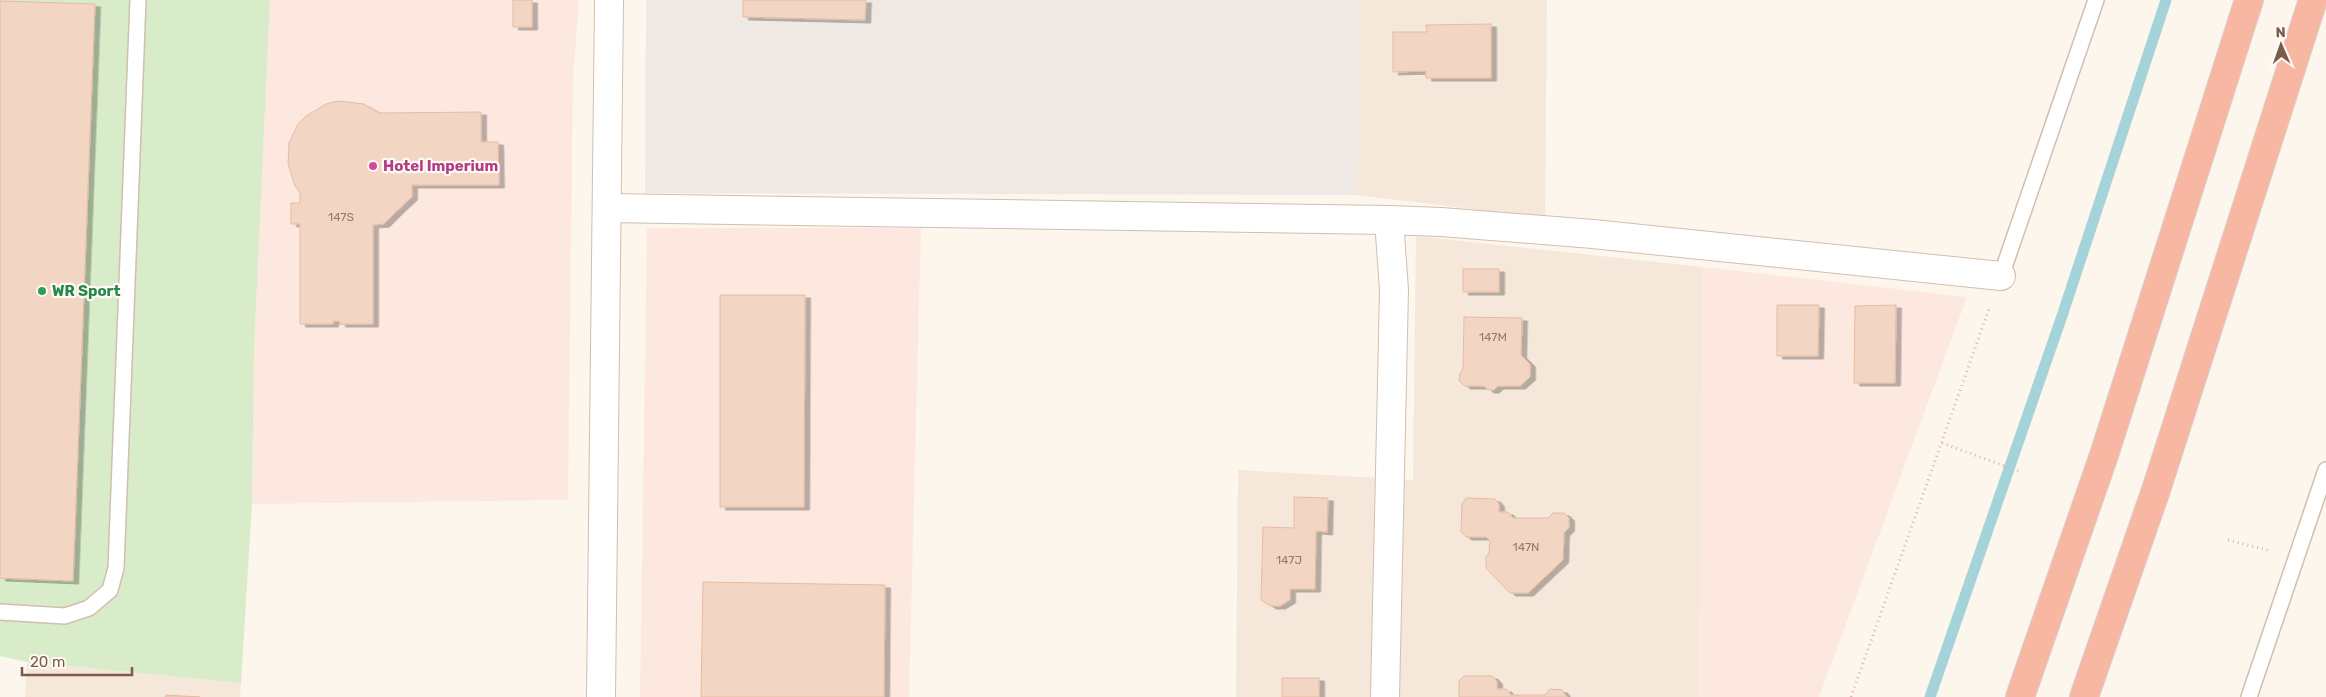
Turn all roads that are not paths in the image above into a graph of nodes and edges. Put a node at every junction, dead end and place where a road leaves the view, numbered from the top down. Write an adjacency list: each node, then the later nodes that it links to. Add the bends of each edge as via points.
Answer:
1 (138, 0): 10 (lane, via 116,568 110,590 90,608 65,616)
2 (608, 0): 6 (street)
3 (2096, 0): 8 (lane)
4 (2249, 0): 13 (highway, via 2107,446)
5 (2313, 0): 14 (highway, via 2159,480)
6 (607, 208): 7 (street); 11 (street)
7 (1389, 220): 8 (street, via 1603,235); 12 (street, via 1394,290)
8 (2001, 276)
9 (2326, 470): 15 (lane)
10 (0, 612)
11 (602, 697)
12 (1385, 697)
13 (2020, 697)
14 (2084, 697)
15 (2249, 697)

